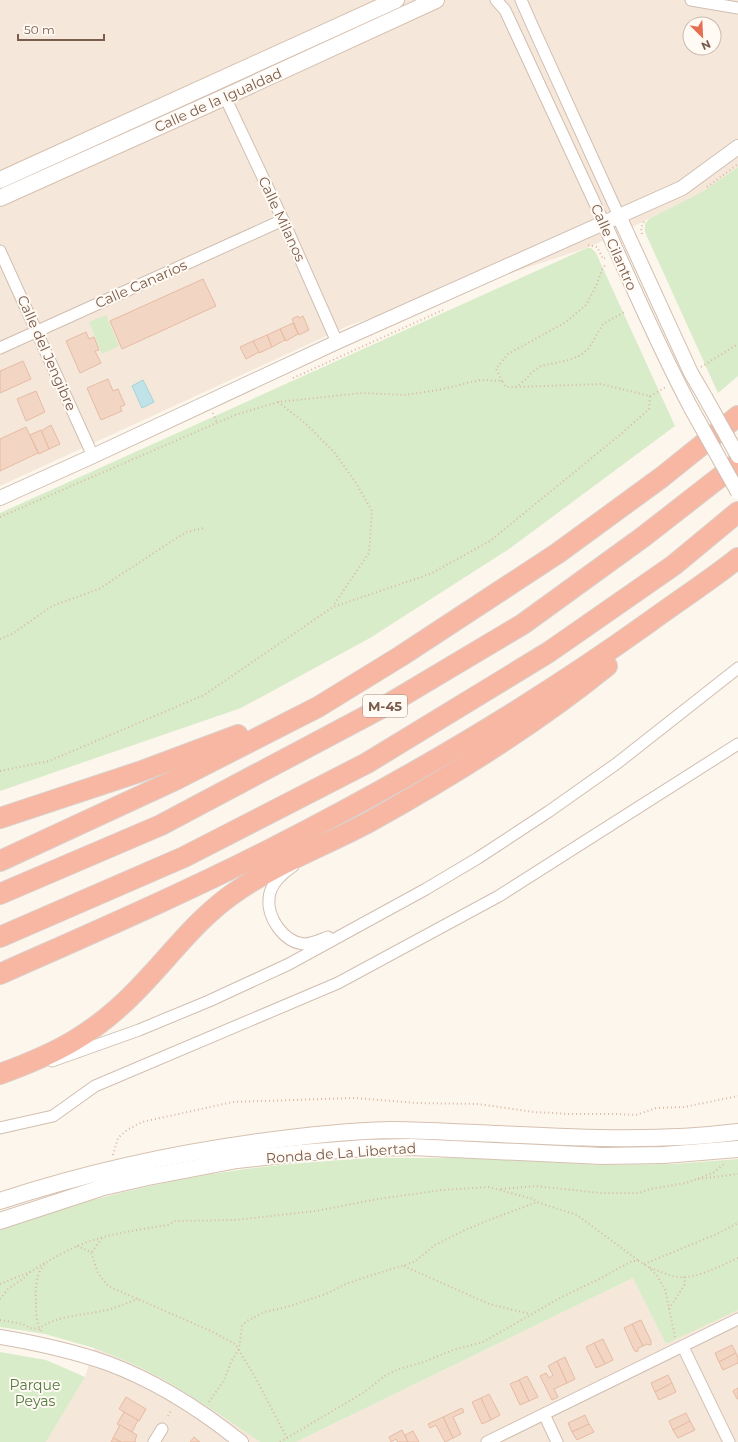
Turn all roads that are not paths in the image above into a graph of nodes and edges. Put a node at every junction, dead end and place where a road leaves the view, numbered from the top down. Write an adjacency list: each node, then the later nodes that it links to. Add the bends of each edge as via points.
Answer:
1 (396, 0): 9 (main road, Calle de la Igualdad)
2 (436, 0): 7 (main road, Calle de la Igualdad)
3 (496, 0): 13 (street, Calle Cilantro, via 506,10)
4 (522, 0): 11 (street, Calle Cilantro)
5 (691, 0): 6 (street)
6 (738, 8)
7 (225, 97): 10 (main road, Calle de la Igualdad); 12 (street, Calle Milanos)
8 (738, 147): 11 (street, via 682,188)
9 (0, 180)
10 (0, 198)
11 (619, 216): 13 (street); 20 (street, Calle Cilantro, bridge, via 691,373)
12 (283, 220): 15 (street, Calle Canarios); 16 (street, Calle Milanos)
13 (604, 223): 16 (street); 22 (street, Calle Cilantro, bridge, via 676,381)
14 (0, 251): 15 (street, Calle del Jengibre)
15 (37, 331): 17 (street, Calle Canarios); 19 (street, Calle del Jengibre)
16 (337, 342): 19 (street)
17 (0, 348)
18 (738, 416): 27 (highway, via 662,477 558,553)
19 (93, 456): 23 (street)
20 (738, 456)
21 (738, 463): 33 (highway, M-45, via 643,537 523,624 387,705 161,825)
22 (738, 492)
23 (0, 498)
24 (738, 512): 35 (highway, M-45, via 674,565 549,652 367,764 184,857)
25 (738, 558): 26 (highway)
26 (675, 604): 31 (highway, via 615,659 519,732 422,792); 36 (highway, via 611,650 503,720 380,791 268,851 154,906)
27 (401, 656): 30 (highway, via 232,738); 32 (highway, via 318,706 182,777)
28 (738, 668): 34 (street, via 616,764 548,812 478,858)
29 (738, 744): 38 (street, via 499,896 338,983 95,1086 53,1116)
30 (0, 818)
31 (324, 845): 34 (street, via 289,868 273,886 269,898 275,924 284,935 304,944); 37 (highway, via 257,878 216,907 197,924 135,992 89,1032 44,1057)
32 (0, 861)
33 (0, 894)
34 (378, 915): 37 (street, via 296,960 209,1001 81,1052)
35 (0, 937)
36 (0, 974)
37 (1, 1074)
38 (0, 1128)
39 (738, 1132): 41 (main road, Ronda de La Libertad, via 665,1138 390,1130 339,1133 180,1154 88,1175)
40 (738, 1149): 42 (main road, Ronda de La Libertad, via 664,1155 602,1156 411,1147 300,1153 237,1160 148,1176 104,1187)
41 (0, 1201)
42 (0, 1221)
43 (738, 1319): 45 (street)
44 (0, 1337): 49 (street, via 42,1344 107,1363 137,1376 166,1390 220,1425)
45 (680, 1344): 46 (street); 52 (street)
46 (544, 1414): 50 (street); 51 (street)
47 (162, 1429): 48 (street)
48 (154, 1442)
49 (241, 1442)
50 (487, 1442)
51 (557, 1442)
52 (729, 1442)

